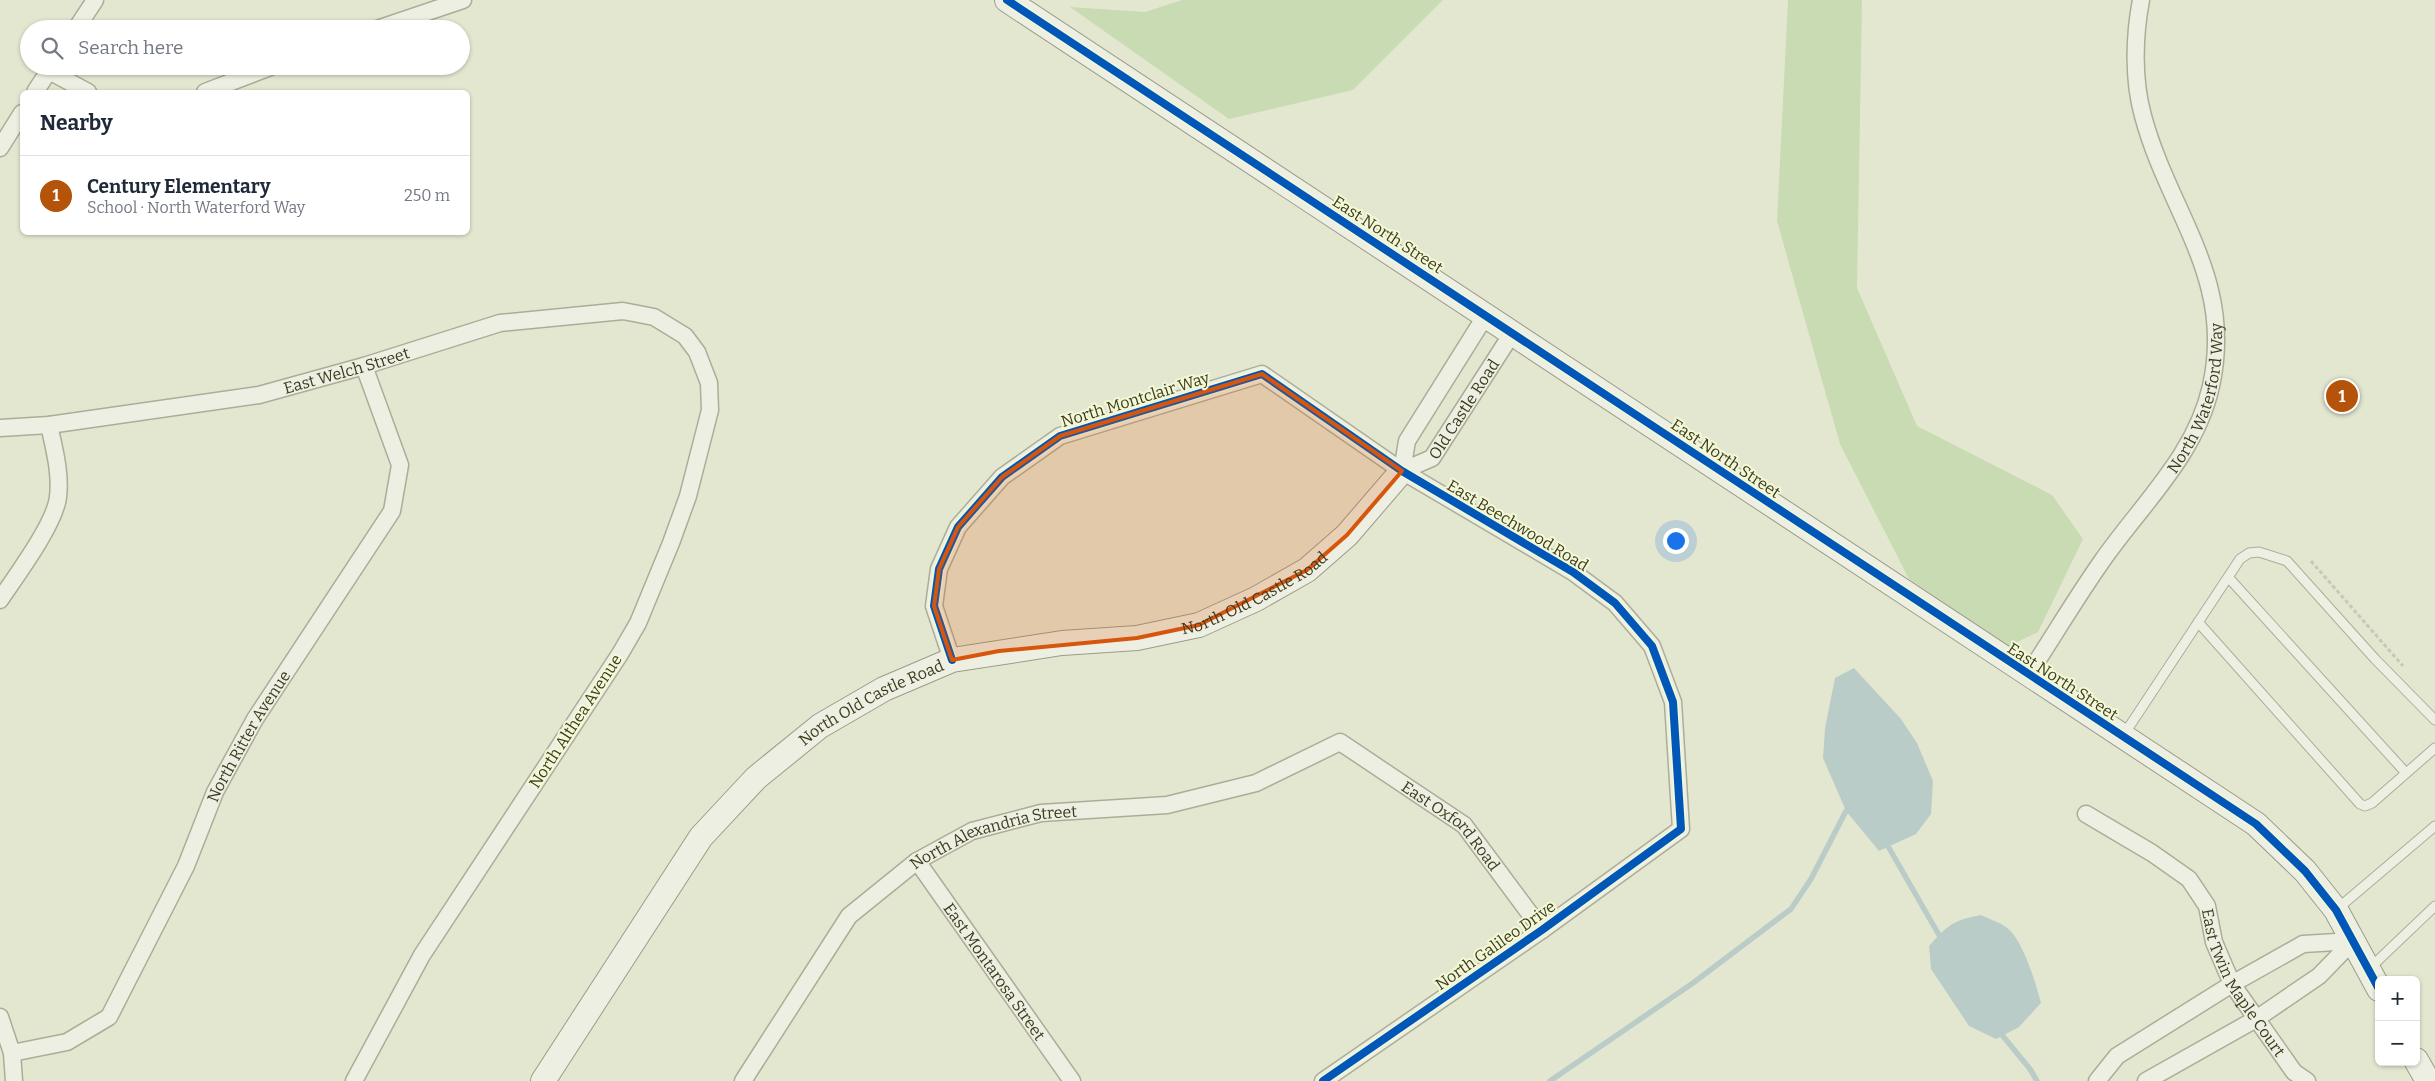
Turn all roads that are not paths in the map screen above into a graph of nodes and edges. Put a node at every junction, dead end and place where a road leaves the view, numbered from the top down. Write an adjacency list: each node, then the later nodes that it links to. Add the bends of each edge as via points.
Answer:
1 (95, 0): 5 (street)
2 (463, 0): 6 (street)
3 (1007, 0): 15 (street, East North Street)
4 (2141, 0): 26 (street, North Waterford Way, via 2136,68 2143,115 2155,152 2192,233 2211,290 2216,340 2211,386 2198,426 2178,462 2102,561)
5 (82, 20)
6 (404, 20)
7 (46, 75): 10 (street)
8 (60, 75): 11 (street)
9 (250, 75): 12 (street)
10 (36, 90)
11 (85, 90)
12 (210, 90)
13 (20, 116): 14 (street)
14 (0, 148)
15 (1486, 315): 16 (street, East North Street); 21 (street, Old Castle Road, via 1407,441)
16 (1513, 332): 21 (street, Old Castle Road, via 1432,458); 26 (street, East North Street)
17 (684, 336): 18 (street, East Welch Street, via 654,316 623,311 596,312 500,323); 47 (street, North Althea Avenue, via 697,352 705,371 710,410 688,496 638,623 422,955)
18 (364, 366): 19 (street, East Welch Street, via 258,395); 44 (street, North Ritter Avenue, via 400,464 392,510 255,719 215,792 186,866 109,1017 67,1042)
19 (50, 425): 20 (street, East Welch Street); 23 (street, via 58,476 56,506 50,521)
20 (0, 428)
21 (1402, 471): 25 (street, North Old Castle Road, via 1347,535 1307,570 1256,599 1199,625 1137,638 1062,643); 25 (street, North Montclair Way, via 1262,374 1060,436 1002,477 958,527 939,569 934,606); 34 (street, East Beechwood Road, via 1573,572 1615,603 1652,646 1673,702)
22 (2228, 577): 24 (lane); 27 (lane, via 2240,559 2249,553 2271,554 2287,561); 31 (lane)
23 (0, 600)
24 (2198, 622): 28 (lane); 31 (lane, via 2360,804 2372,803)
25 (952, 660): 48 (street, North Old Castle Road, via 884,689 820,726 756,778 701,837)
26 (2028, 676): 28 (street, East North Street)
27 (2435, 720)
28 (2123, 736): 37 (street, East North Street, via 2256,824 2305,871)
29 (1340, 742): 35 (street, North Alexandria Street, via 1256,783 1167,805 1041,813 972,831); 38 (street, East Oxford Road, via 1464,825)
30 (2435, 748): 31 (lane)
31 (2406, 773)
32 (2086, 814): 41 (street, East Twin Maple Court, via 2189,879 2207,906 2214,942)
33 (2435, 826): 37 (lane)
34 (1681, 829): 38 (street, North Galileo Drive)
35 (917, 861): 49 (street, North Alexandria Street, via 849,916); 50 (street, East Montarosa Street)
36 (2435, 906): 40 (lane)
37 (2336, 910): 39 (street, East North Street)
38 (1542, 930): 51 (street, North Galileo Drive)
39 (2353, 941): 40 (street, East North Street); 41 (street, via 2303,944); 43 (street, via 2319,976)
40 (2373, 979)
41 (2232, 984): 43 (street, East Twin Maple Court); 52 (street, via 2117,1056)
42 (0, 1017): 44 (street)
43 (2256, 1019): 53 (street); 54 (street, East Twin Maple Court, via 2294,1072)
44 (12, 1053): 46 (street)
45 (2419, 1066): 55 (street)
46 (14, 1081)
47 (354, 1081)
48 (543, 1081)
49 (743, 1081)
50 (1072, 1081)
51 (1323, 1081)
52 (2097, 1081)
53 (2146, 1081)
54 (2307, 1081)
55 (2428, 1081)

